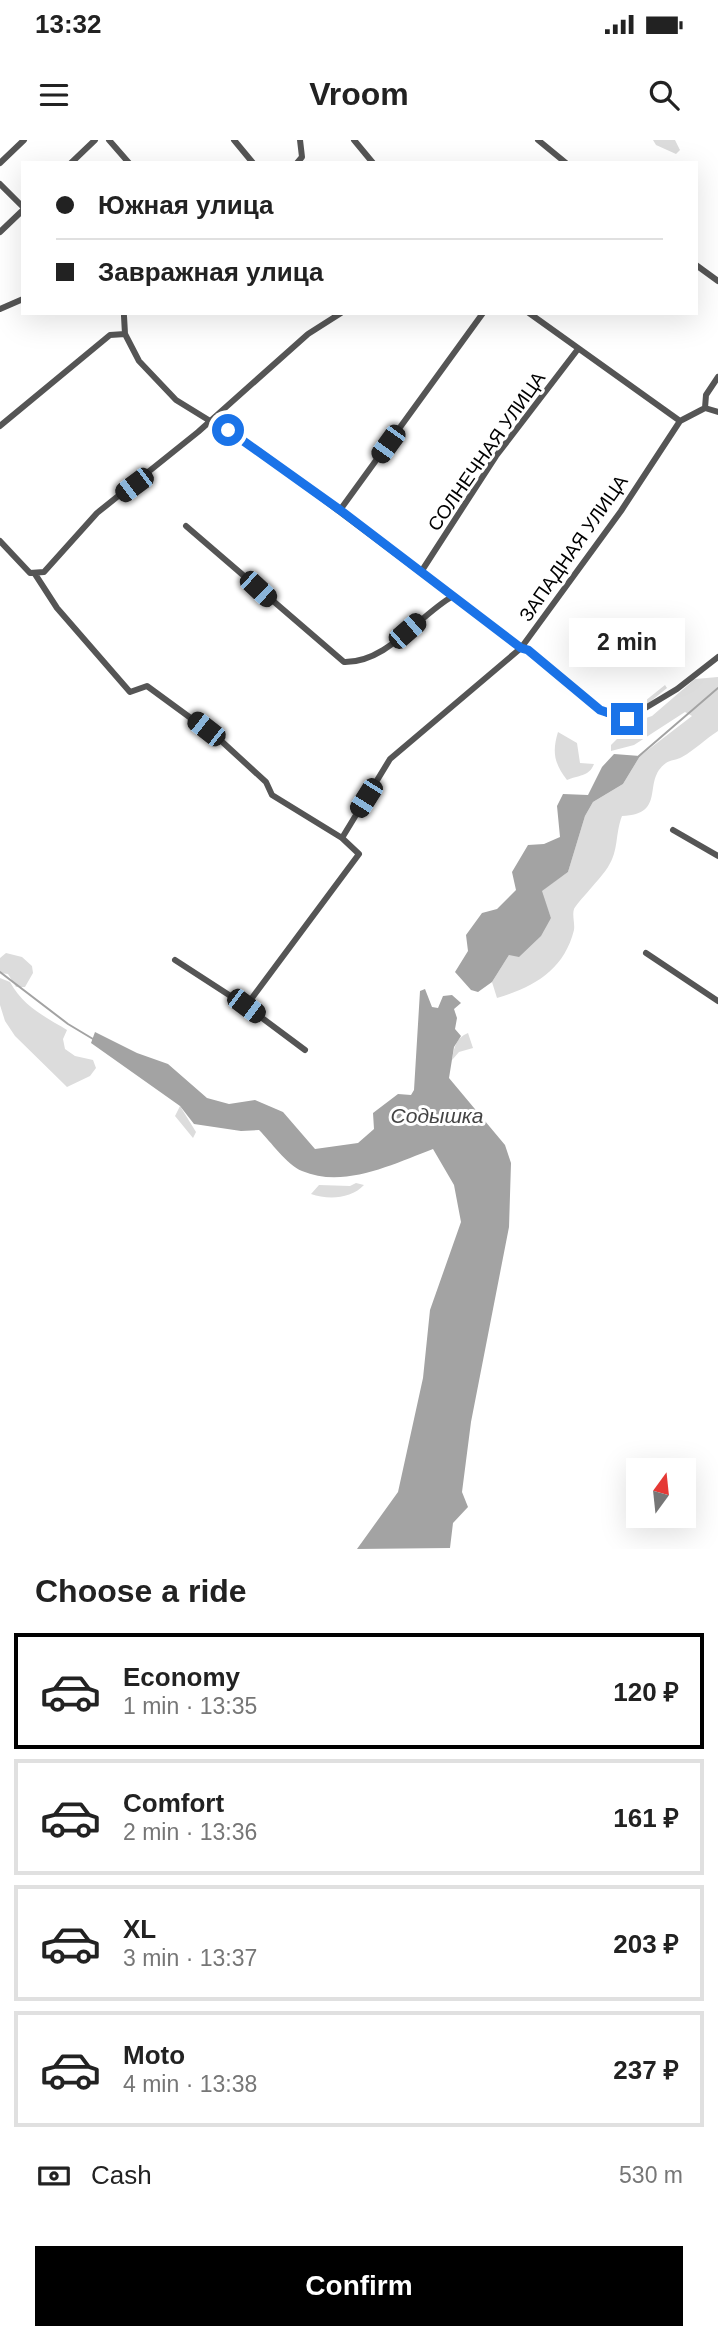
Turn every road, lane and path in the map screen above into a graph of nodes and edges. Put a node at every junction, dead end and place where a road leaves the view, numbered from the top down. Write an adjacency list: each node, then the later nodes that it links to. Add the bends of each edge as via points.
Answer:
1 (24, 140): 14 (street)
2 (95, 140): 8 (street)
3 (109, 140): 9 (street)
4 (234, 140): 10 (street)
5 (300, 140): 11 (street)
6 (354, 140): 12 (street)
7 (538, 140): 13 (street)
8 (73, 161)
9 (127, 161)
10 (251, 161)
11 (299, 161)
12 (371, 161)
13 (564, 161)
14 (0, 163)
15 (0, 184): 16 (street)
16 (21, 206)
17 (21, 210): 18 (street)
18 (0, 232)
19 (698, 266): 20 (street)
20 (718, 281)
21 (21, 300): 22 (street)
22 (0, 309)
23 (338, 315): 32 (street, via 308,334)
24 (482, 315): 35 (street)
25 (533, 315): 28 (street)
26 (124, 317): 27 (street)
27 (125, 334): 32 (street, via 139,361 176,400); 34 (street, via 110,335)
28 (578, 349): 33 (street); 38 (street, СОЛНЕЧНАЯ УЛИЦА, via 496,456)
29 (718, 377): 30 (street, via 706,395)
30 (705, 408): 31 (street); 33 (street)
31 (718, 412)
32 (212, 419): 35 (street); 39 (street, via 97,513 51,565)
33 (680, 421): 41 (street, ЗАПАДНАЯ УЛИЦА)
34 (0, 426)
35 (340, 510): 38 (street)
36 (186, 526): 40 (street, via 344,662 359,662 381,651)
37 (0, 541): 39 (street)
38 (421, 572): 40 (street)
39 (33, 573): 44 (street, via 57,608 130,692 147,686 218,738 266,782 272,795)
40 (453, 596): 41 (street)
41 (521, 648): 42 (street, via 600,710 627,719); 44 (street, ЗАПАДНАЯ УЛИЦА, via 390,759)
42 (718, 657)
43 (673, 830): 45 (street)
44 (342, 838): 49 (street, via 359,853)
45 (718, 856)
46 (646, 953): 48 (street)
47 (176, 960): 49 (street)
48 (718, 1001)
49 (246, 1006): 50 (street)
50 (305, 1050)

